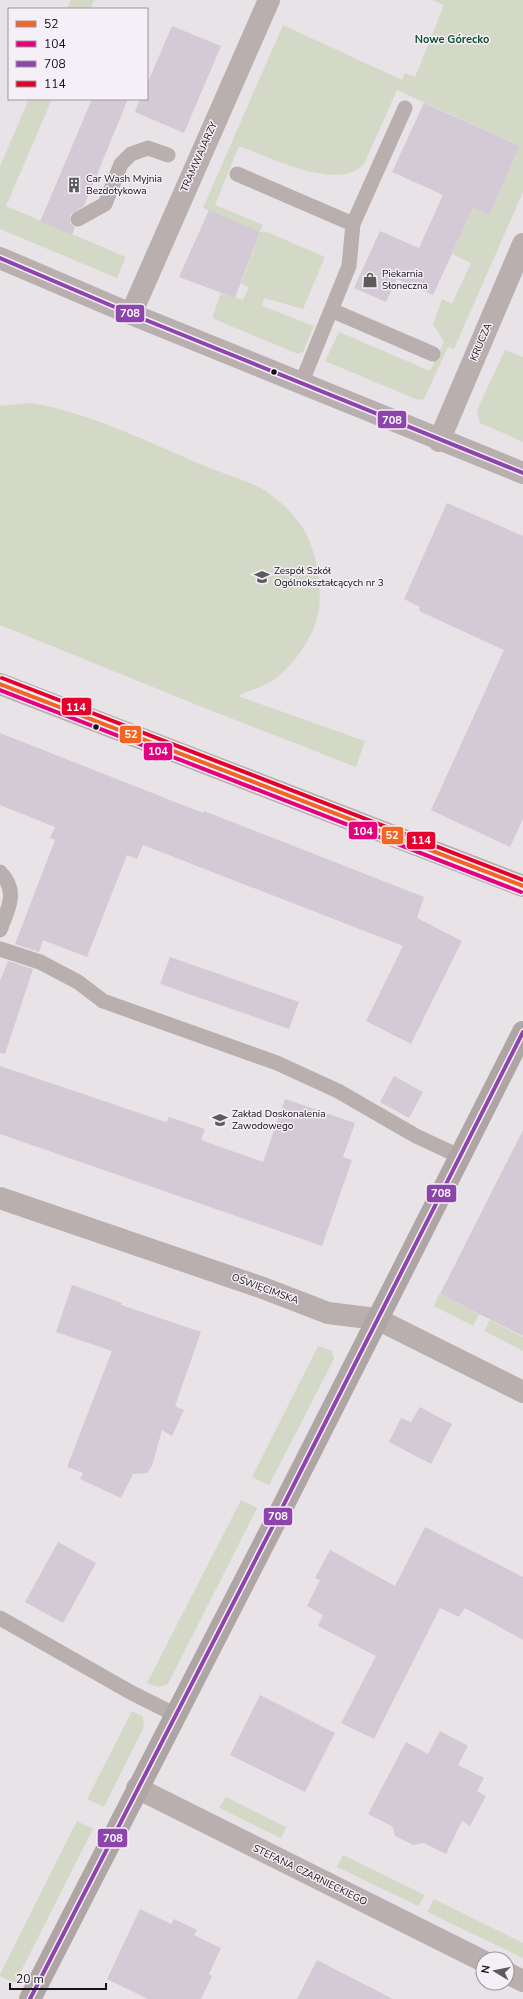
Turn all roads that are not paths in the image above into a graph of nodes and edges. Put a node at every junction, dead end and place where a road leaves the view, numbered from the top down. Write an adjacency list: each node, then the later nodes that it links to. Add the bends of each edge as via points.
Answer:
1 (269, 0): 3 (street, TRAMWAJARZY)
2 (405, 108): 6 (lane)
3 (181, 161): 5 (lane, via 148,148 131,154 121,164 105,204); 10 (street, TRAMWAJARZY)
4 (237, 174): 6 (lane)
5 (78, 219)
6 (353, 224): 9 (lane, via 349,266)
7 (523, 244): 13 (street, KRUCZA)
8 (0, 258): 10 (street)
9 (331, 310): 11 (lane); 12 (lane)
10 (131, 314): 12 (street)
11 (433, 354)
12 (301, 384): 13 (street)
13 (439, 441): 14 (street)
14 (523, 474)
15 (0, 684): 17 (street)
16 (0, 872): 18 (lane, via 8,880 12,899)
17 (523, 886)
18 (0, 930)
19 (0, 949): 21 (lane, via 40,962 78,982 103,1001 276,1063 331,1088 416,1136)
20 (523, 1032): 21 (street)
21 (461, 1157): 23 (street)
22 (0, 1198): 23 (street, OŚWIĘCIMSKA, via 263,1288 328,1313)
23 (377, 1319): 24 (street, OŚWIĘCIMSKA); 26 (street)
24 (523, 1392)
25 (0, 1618): 26 (lane, via 132,1693)
26 (176, 1714): 27 (street)
27 (137, 1788): 28 (street, STEFANA CZARNIECKIEGO); 29 (street)
28 (475, 1957)
29 (30, 1999)

